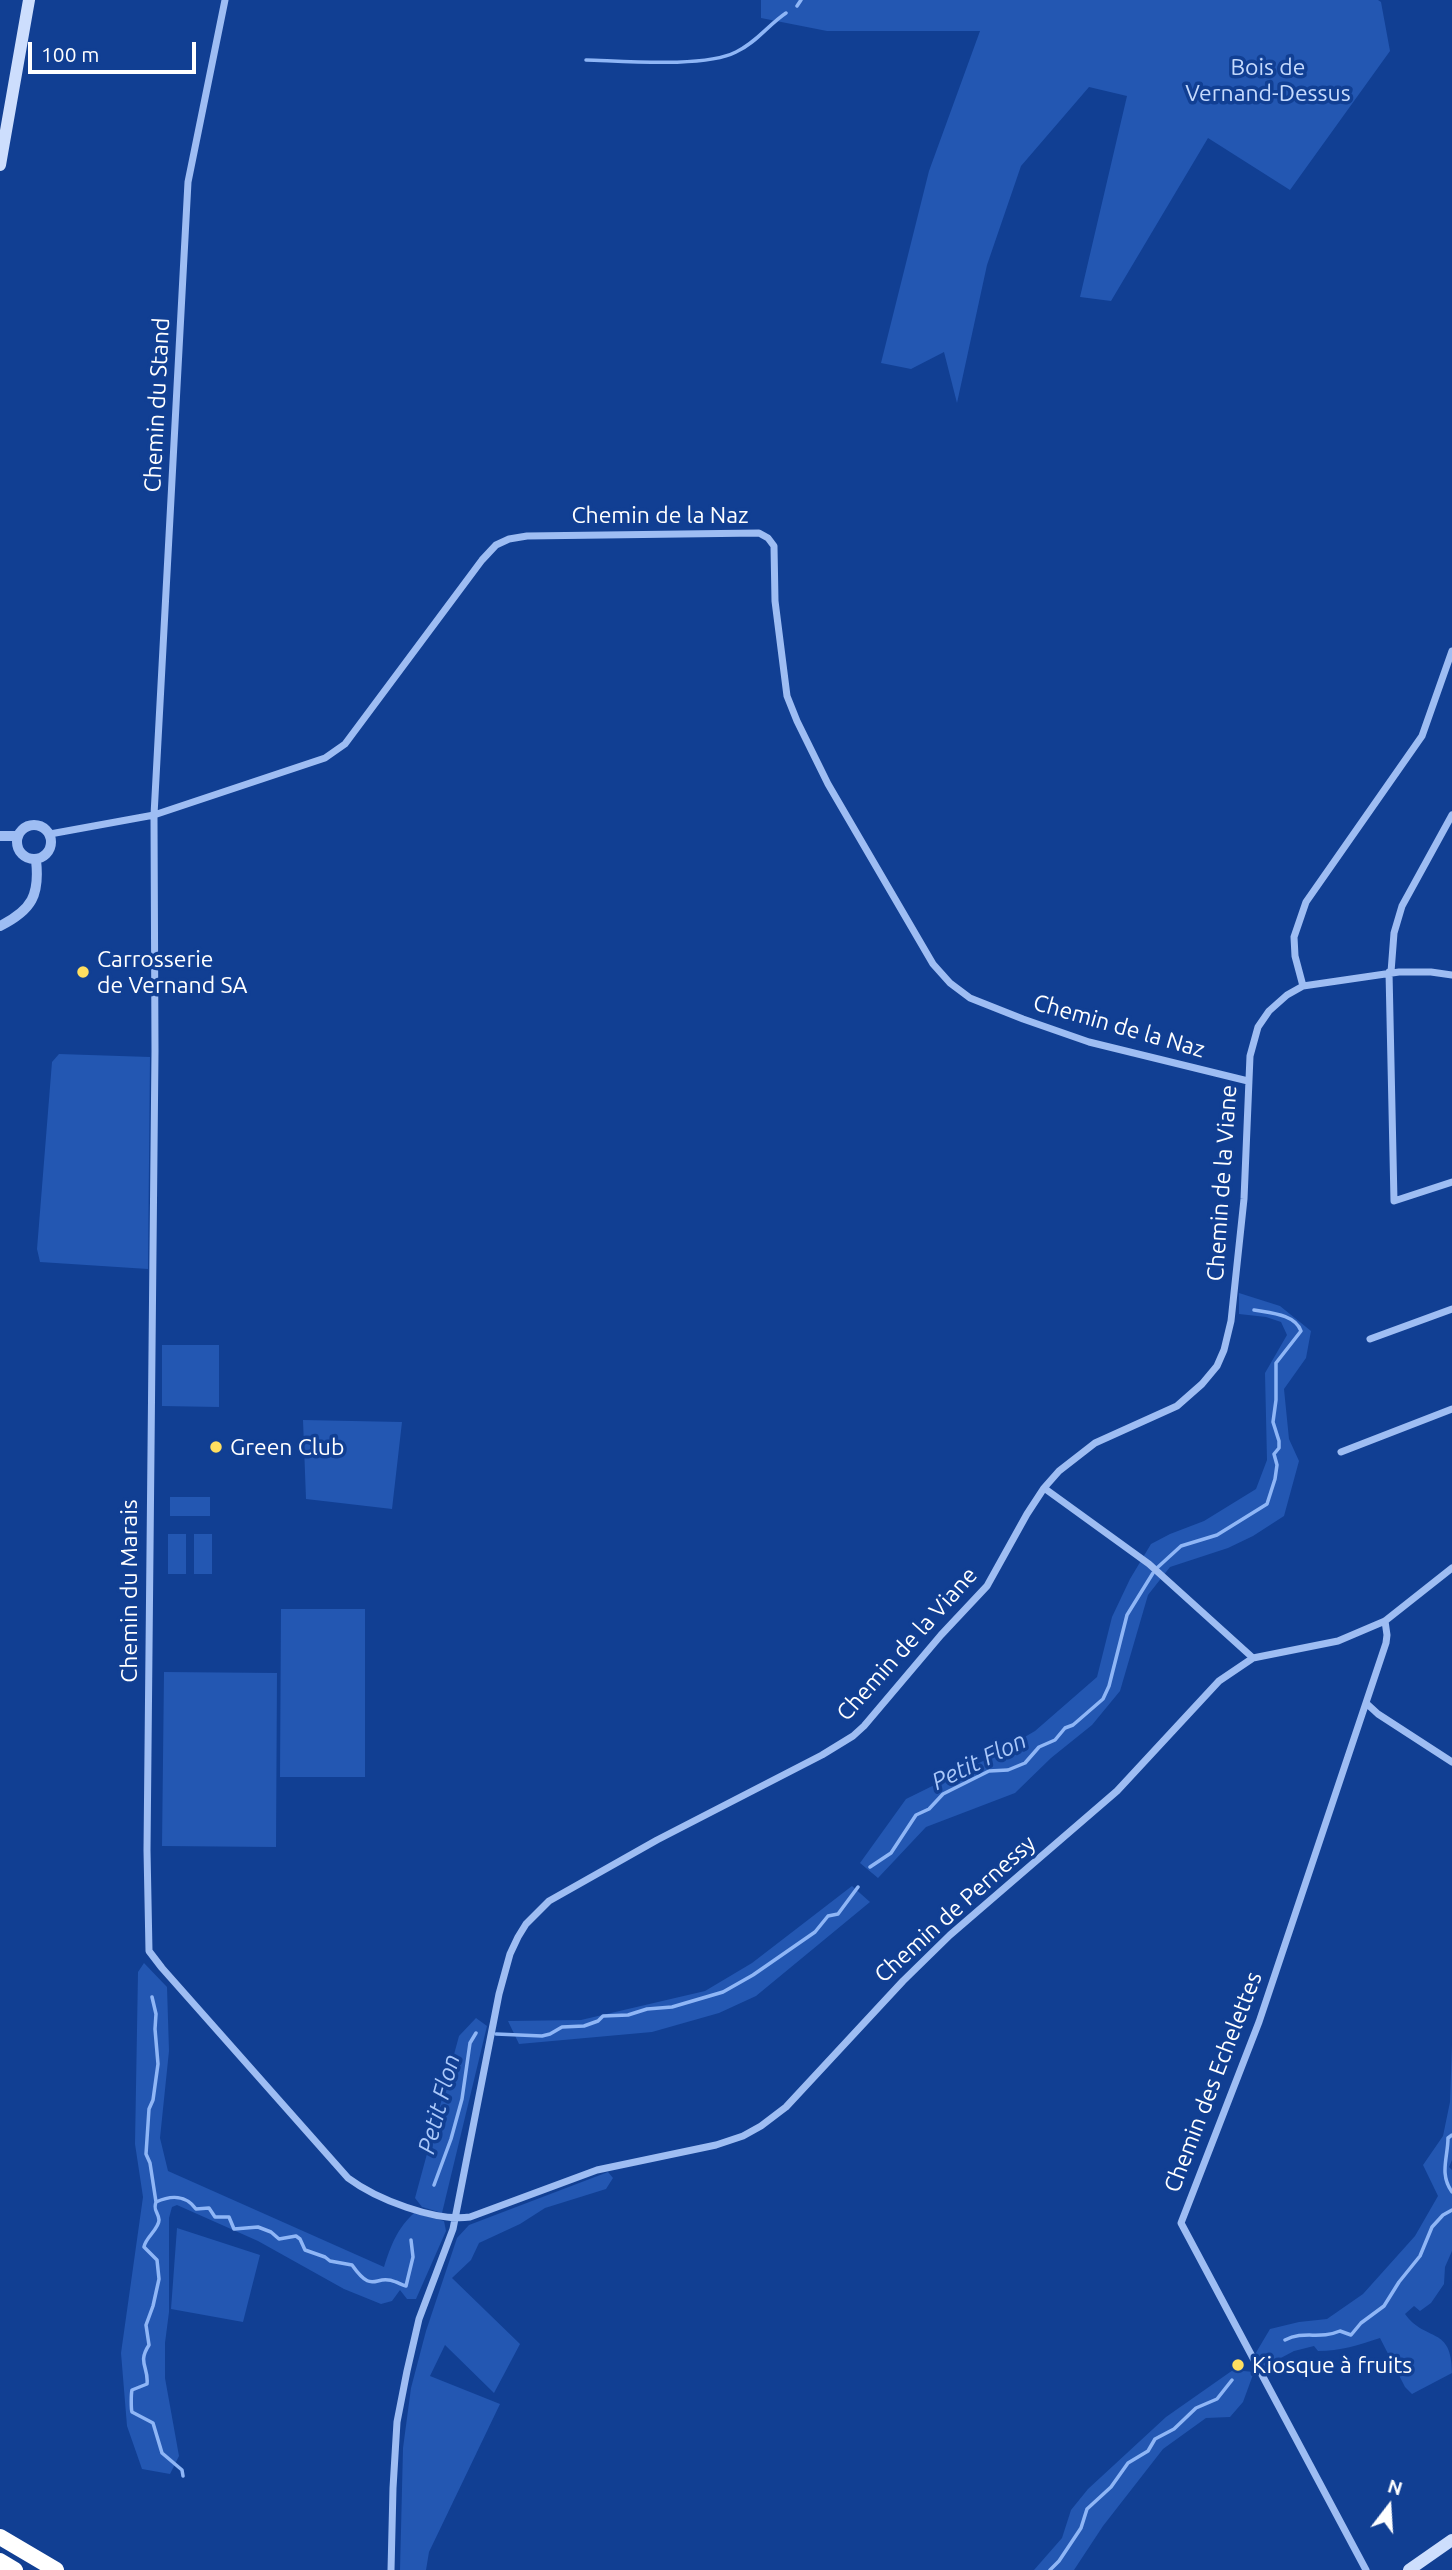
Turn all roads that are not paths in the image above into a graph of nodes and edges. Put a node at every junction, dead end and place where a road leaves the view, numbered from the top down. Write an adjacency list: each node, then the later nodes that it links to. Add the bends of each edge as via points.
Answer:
1 (29, 0): 3 (main road)
2 (225, 0): 7 (street, Chemin du Stand, via 188,182)
3 (2, 131): 4 (main road)
4 (0, 165)
5 (1452, 651): 6 (street)
6 (1450, 668): 16 (street, via 1422,736 1306,902 1294,937)
7 (154, 815): 9 (street); 17 (street, Chemin de la Naz, via 338,751 496,545 527,536 759,533 774,546 775,601 787,696 797,722 933,964 950,984 970,999 1089,1042); 29 (street, Chemin du Marais, via 149,1951 348,2178 383,2199)
8 (1452, 815): 14 (street, via 1397,919)
9 (50, 834): 11 (street, via 36,825 25,827); 12 (street, via 50,851)
10 (0, 836): 11 (street)
11 (18, 836): 12 (street, via 20,852)
12 (36, 860): 13 (street, via 33,899 14,920)
13 (0, 925)
14 (1390, 972): 15 (street, Chemin de la Viane); 16 (street, Chemin de la Viane); 18 (street, via 1394,1200)
15 (1452, 975)
16 (1303, 986): 17 (street, Chemin de la Viane, via 1275,1004 1258,1027)
17 (1248, 1081): 23 (street, Chemin de la Viane, via 1247,1157 1231,1321 1217,1366 1177,1406 1094,1443)
18 (1452, 1182)
19 (1452, 1309): 20 (street)
20 (1370, 1339)
21 (1452, 1409): 22 (street)
22 (1341, 1452)
23 (1044, 1488): 26 (street, via 1149,1564); 29 (street, Chemin de la Viane, via 988,1586 853,1736 549,1901 526,1924 510,1954 499,1994)
24 (1452, 1568): 25 (street, Chemin de Pernessy)
25 (1385, 1621): 26 (street, Chemin de Pernessy, via 1338,1641); 27 (street, Chemin des Echelettes, via 1387,1635)
26 (1253, 1658): 29 (street, Chemin de Pernessy, via 1219,1681 1117,1791 950,1935 786,2106 761,2126 716,2145 597,2170 470,2217)
27 (1366, 1703): 28 (street); 36 (street, Chemin des Echelettes, via 1259,2022 1181,2222)
28 (1452, 1762)
29 (453, 2218): 35 (street, Chemin de la Viane, via 453,2230 419,2319 397,2422)
30 (0, 2537): 34 (highway)
31 (1452, 2540): 37 (main road)
32 (0, 2561): 33 (highway)
33 (15, 2570)
34 (56, 2570)
35 (391, 2570)
36 (1366, 2570)
37 (1409, 2570)

